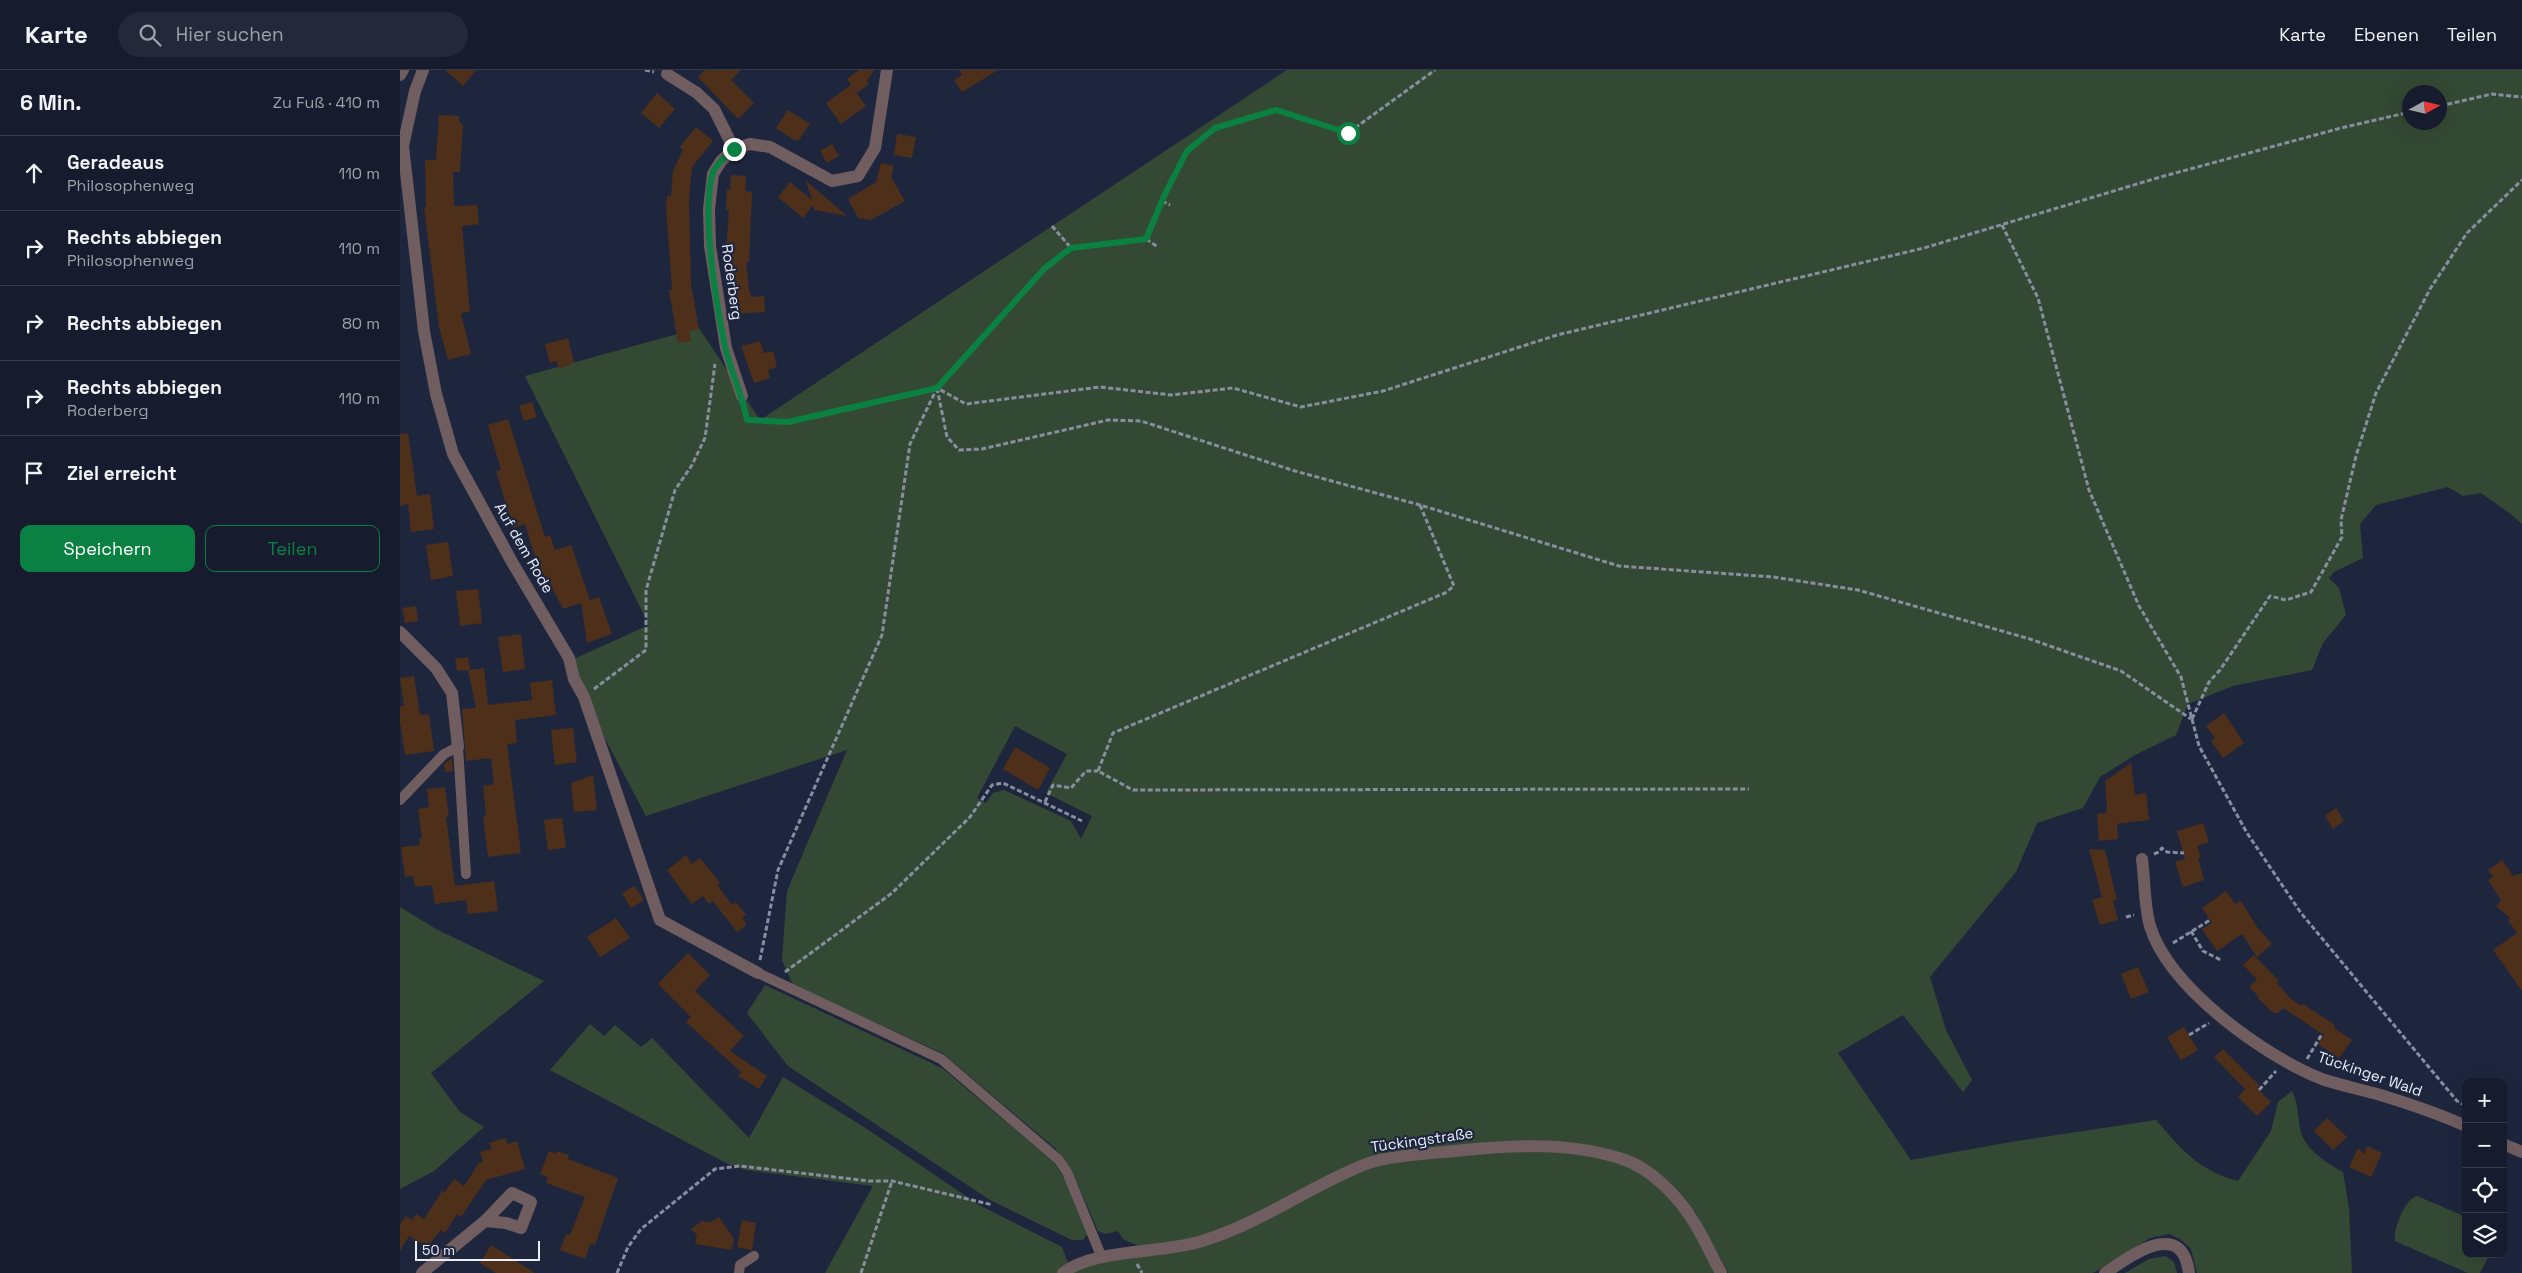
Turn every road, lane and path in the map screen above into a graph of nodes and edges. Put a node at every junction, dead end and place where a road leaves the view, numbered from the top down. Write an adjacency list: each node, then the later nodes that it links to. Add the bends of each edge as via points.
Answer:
1 (403, 70): 6 (street)
2 (423, 70): 26 (street, Auf dem Rode, via 403,146 424,330 436,394 453,454 512,562 570,658 574,679)
3 (887, 70): 12 (street, via 875,148 858,176 832,180 770,147 750,144)
4 (1436, 70): 10 (path)
5 (667, 74): 12 (street, via 698,93 714,109)
6 (400, 75)
7 (2522, 97): 8 (path, via 2492,94)
8 (2447, 104)
9 (2402, 114): 16 (path, via 2157,178)
10 (1348, 133): 11 (path); 14 (path, via 1276,110 1215,128 1187,151)
11 (1350, 139)
12 (734, 149): 21 (street, Roderberg, via 720,161 713,174 709,210 710,246)
13 (2522, 180): 27 (path, via 2467,232 2430,290 2376,393 2356,456 2341,520 2342,537 2311,592 2286,600 2270,596 2209,682)
14 (1162, 201): 15 (path); 18 (path)
15 (1170, 206)
16 (2002, 225): 22 (path, via 1924,248 1557,335 1383,391 1301,408 1232,388 1171,395 1100,387 966,404); 27 (path, via 2038,298 2090,490 2139,606 2181,677)
17 (1052, 226): 20 (path)
18 (1146, 239): 19 (path); 20 (path)
19 (1158, 247)
20 (1071, 248): 22 (path, via 1045,268)
21 (726, 348): 23 (street, Roderberg); 26 (path, via 718,350 705,438 692,466 675,490 646,590 646,650)
22 (937, 388): 23 (path, via 788,422 747,420); 24 (path, via 947,437 959,450 982,449 1108,420 1141,421 1295,471); 42 (path, via 910,444 882,635 778,870)
23 (742, 396)
24 (1420, 505): 27 (path, via 1619,566 1773,577 1858,590 2030,639 2121,671); 29 (path, via 1454,586 1445,593 1114,733)
25 (400, 632): 28 (street, via 436,668 452,693)
26 (584, 697): 42 (street, Auf dem Rode, via 660,920)
27 (2191, 719): 50 (path, via 2199,746 2247,833 2301,913)
28 (458, 747): 31 (lane, via 444,754); 37 (lane)
29 (1098, 770): 30 (path, via 1133,790); 32 (path, via 1086,771 1071,788 1053,785)
30 (1749, 789)
31 (400, 800)
32 (1045, 802): 33 (path); 43 (path, via 1003,783 992,785 970,817 892,892)
33 (1082, 821)
34 (2159, 852): 35 (path, via 2162,848 2168,852)
35 (2184, 853)
36 (2142, 859): 40 (street, Tückinger Wald, via 2147,911)
37 (466, 874)
38 (2210, 920): 39 (path)
39 (2191, 931): 40 (path); 41 (path, via 2203,950)
40 (2162, 950): 44 (street, Tückinger Wald, via 2201,1001)
41 (2222, 960)
42 (758, 973): 43 (lane)
43 (776, 981): 58 (lane, via 941,1059 1058,1159 1067,1172)
44 (2220, 1016): 46 (path); 47 (street, Tückinger Wald)
45 (2322, 1034): 48 (path)
46 (2189, 1035)
47 (2286, 1060): 48 (street, Tückinger Wald); 49 (path)
48 (2302, 1068): 51 (street, Tückinger Wald, via 2322,1078)
49 (2259, 1090)
50 (2462, 1104)
51 (2462, 1124)
52 (2507, 1146): 53 (street)
53 (2522, 1152)
54 (892, 1181): 55 (path); 60 (path, via 740,1166 715,1169 641,1228 628,1247); 62 (path)
55 (993, 1205)
56 (486, 1221): 59 (street)
57 (754, 1256): 61 (lane, via 740,1265)
58 (1102, 1258): 63 (street, Tückingstraße); 64 (street, Tückingstraße, via 1201,1242 1262,1216 1368,1163 1513,1146 1586,1150 1627,1160 1676,1198 1688,1213)
59 (422, 1273)
60 (617, 1273)
61 (739, 1273)
62 (861, 1273)
63 (1063, 1273)
64 (1720, 1273)
65 (2105, 1273): 66 (street, via 2152,1244 2171,1244 2182,1252)
66 (2189, 1273)

